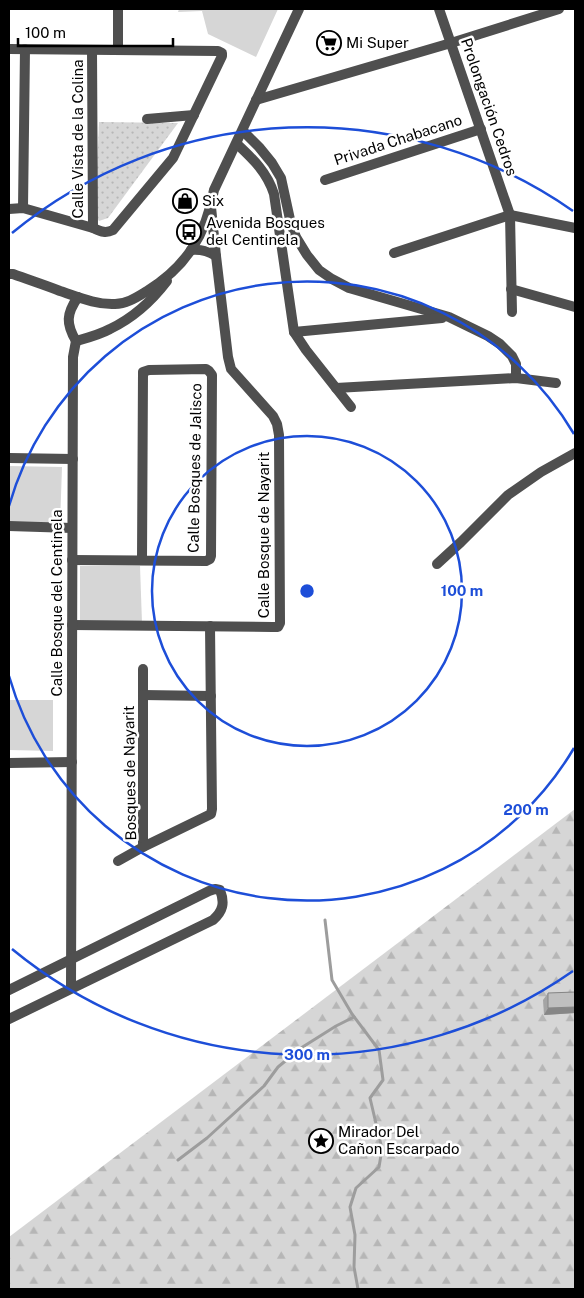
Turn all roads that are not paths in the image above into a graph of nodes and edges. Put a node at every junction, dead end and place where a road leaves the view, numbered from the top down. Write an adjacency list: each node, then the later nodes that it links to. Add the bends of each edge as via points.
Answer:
1 (118, 9): 9 (street)
2 (299, 9): 10 (street)
3 (439, 9): 5 (street, Prolongación Cedros)
4 (559, 9): 5 (street)
5 (451, 43): 10 (street); 13 (street, Prolongación Cedros)
6 (9, 49): 7 (street)
7 (25, 49): 8 (street); 18 (street)
8 (92, 50): 9 (street); 21 (street, Calle Vista de la Colina)
9 (118, 50): 11 (street, via 222,53)
10 (256, 100): 14 (street)
11 (194, 115): 12 (street); 21 (street, via 173,158 113,230 103,232)
12 (147, 119)
13 (480, 129): 16 (street, Privada Chabacano); 20 (street, Prolongación Cedros)
14 (243, 130): 15 (street); 23 (street, via 281,178)
15 (236, 144): 17 (street, via 214,190); 24 (street, via 257,163 271,185)
16 (325, 180)
17 (211, 207): 25 (street, via 199,240); 27 (street, Calle Bosque de Nayarit)
18 (23, 208): 19 (street); 21 (street)
19 (9, 209)
20 (510, 215): 22 (street); 26 (street); 30 (street, Prolongación Cedros)
21 (93, 228)
22 (575, 228)
23 (296, 237): 24 (street); 35 (street, via 319,270 332,279 349,288)
24 (281, 239): 37 (street)
25 (191, 250): 27 (street, via 199,249); 28 (street)
26 (394, 253)
27 (216, 256): 52 (street, Calle Bosque de Nayarit, via 231,369 273,416 279,434 280,623 278,627)
28 (174, 272): 32 (street, via 134,299); 36 (street, via 142,309)
29 (9, 274): 31 (street)
30 (511, 289): 33 (street); 34 (street, Prolongación Cedros)
31 (78, 297): 32 (street); 38 (street, via 68,319)
32 (117, 304): 36 (street)
33 (575, 307)
34 (512, 312)
35 (449, 318): 37 (street); 39 (street, via 500,344 516,364)
36 (124, 322): 38 (street)
37 (294, 332): 41 (street)
38 (76, 342): 45 (street, Calle Bosque del Centinela)
39 (516, 378): 40 (street); 41 (street)
40 (556, 383)
41 (336, 388): 42 (street)
42 (351, 407)
43 (575, 453): 50 (street, via 508,495)
44 (9, 458): 45 (street)
45 (72, 460): 47 (street, Calle Bosque del Centinela)
46 (9, 526): 47 (street)
47 (72, 528): 48 (street, Calle Bosque del Centinela)
48 (72, 560): 49 (street, Calle Bosques de Jalisco); 51 (street, Calle Bosque del Centinela)
49 (142, 560): 49 (street, Calle Bosques de Jalisco, via 210,559 210,371 143,372)
50 (436, 564)
51 (72, 625): 52 (street); 56 (street, Calle Bosque del Centinela)
52 (210, 626): 55 (street)
53 (143, 669): 54 (street)
54 (143, 695): 55 (street, Bosques de Nayarit); 58 (street, Bosques de Nayarit)
55 (211, 696): 58 (street, Bosques de Nayarit, via 212,814)
56 (72, 762): 57 (street); 60 (street, Calle Bosque del Centinela)
57 (9, 763)
58 (144, 847): 59 (street)
59 (118, 861)
60 (72, 959): 61 (street, Calle Bosque del Centinela); 61 (street, via 209,891 220,890 223,906 213,920); 62 (street)
61 (71, 988): 63 (street)
62 (9, 990)
63 (9, 1019)

